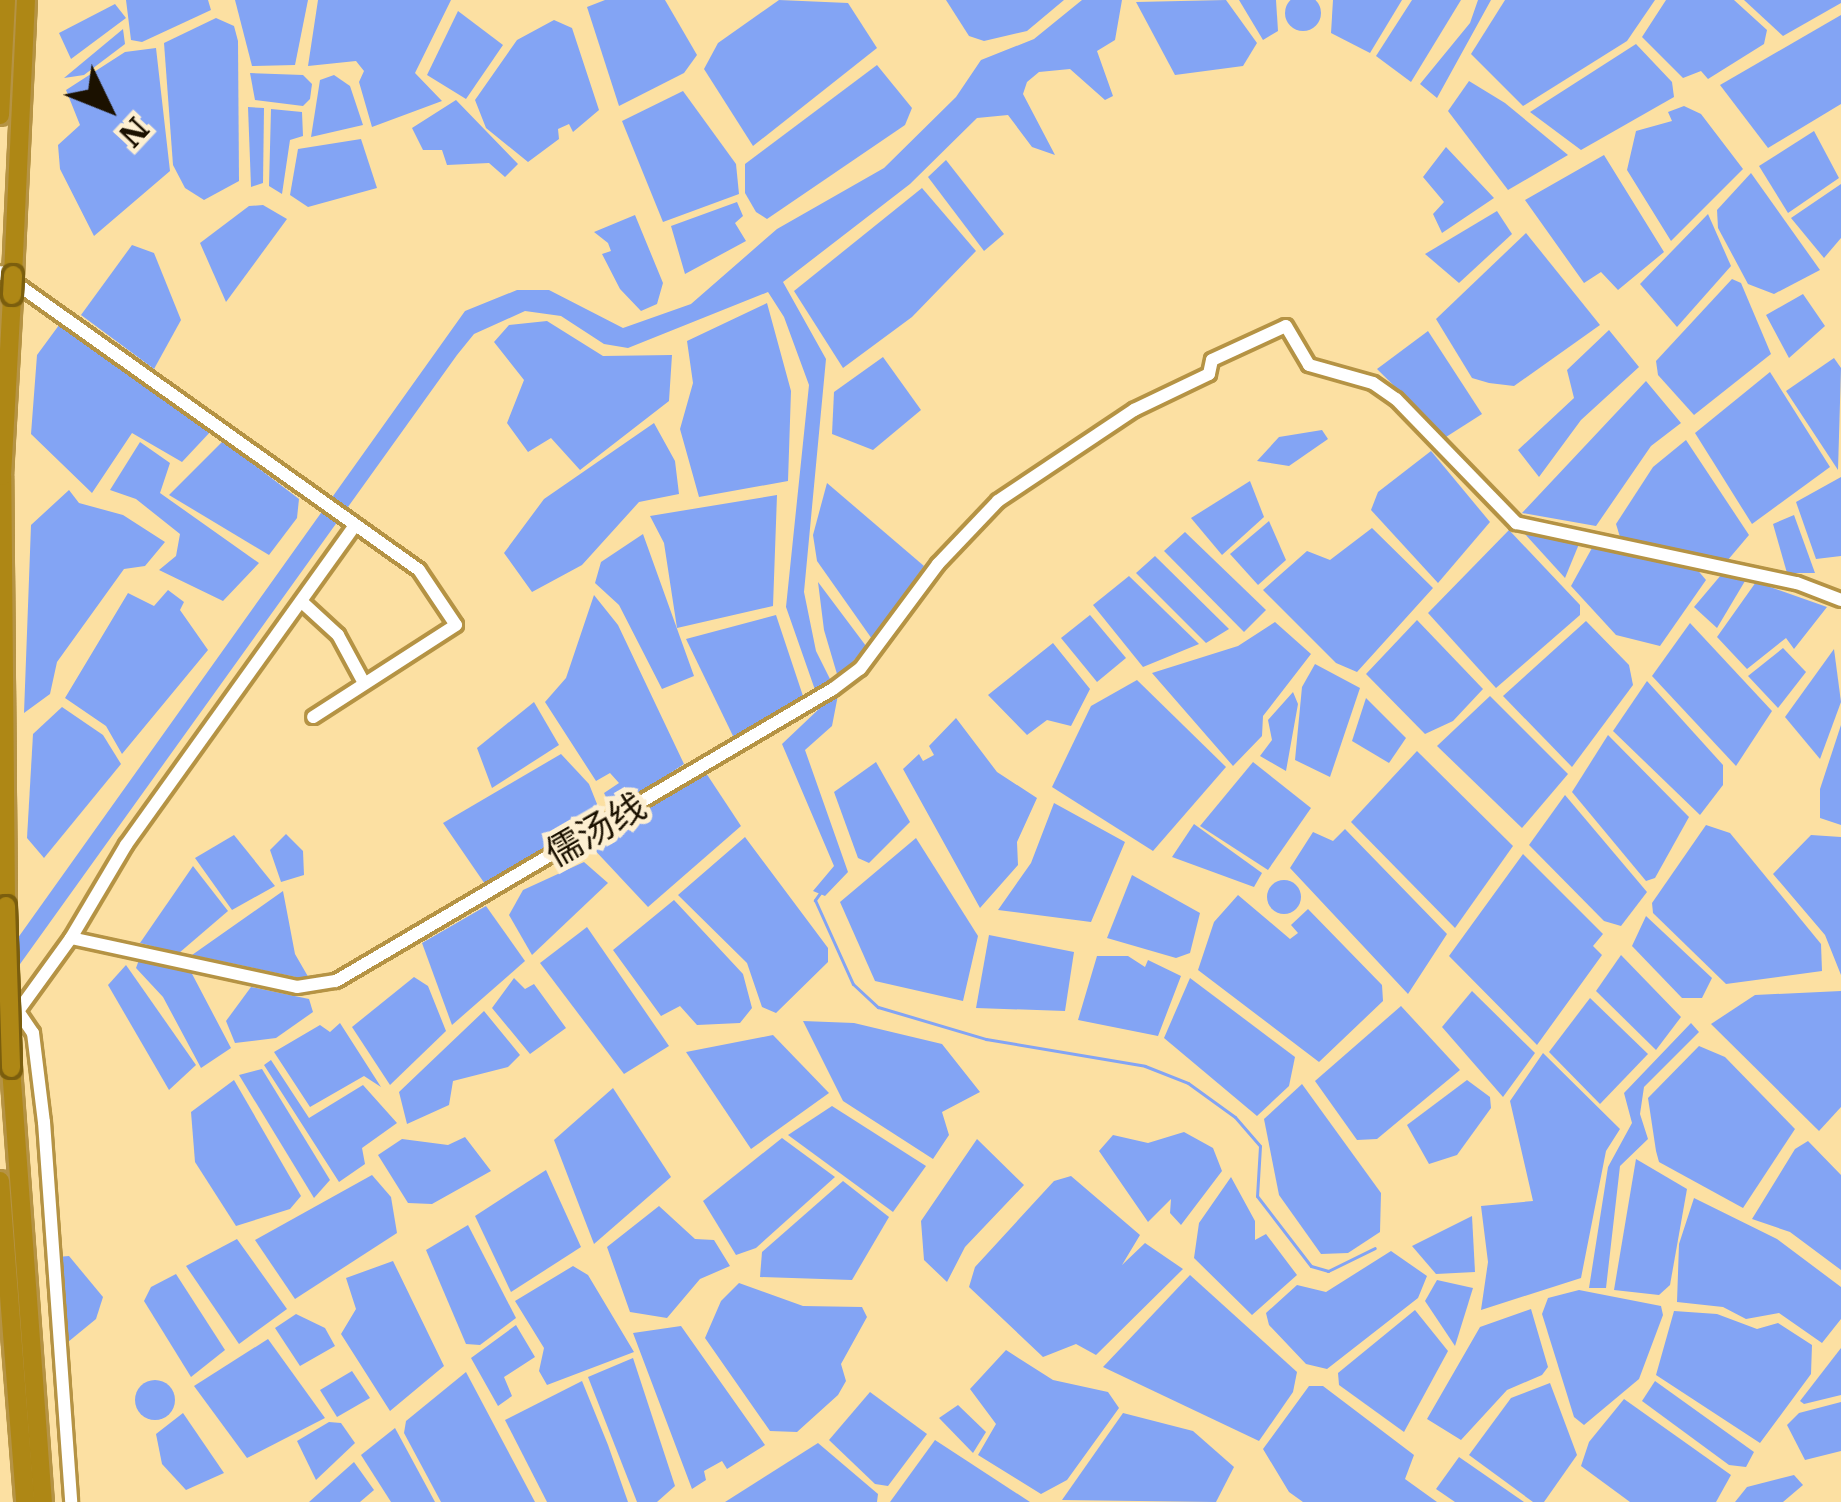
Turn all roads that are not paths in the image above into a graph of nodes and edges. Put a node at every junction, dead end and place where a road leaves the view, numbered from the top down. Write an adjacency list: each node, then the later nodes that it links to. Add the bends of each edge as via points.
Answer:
1 (6, 0): 3 (highway)
2 (26, 0): 4 (highway)
3 (0, 116)
4 (8, 281): 5 (street, via 120,351); 15 (highway, bridge, via 2,476 10,1068)
5 (353, 526): 7 (street); 8 (street, via 419,570 456,626)
6 (1841, 600): 10 (street, 儒汤线, via 1797,583 1516,523 1396,399 1373,382 1309,365 1286,326 1212,360 1209,374 1133,410 998,501 938,563 860,669 833,689 336,981 297,987)
7 (302, 602): 8 (street, via 338,635); 10 (street, via 127,845)
8 (364, 683): 9 (street)
9 (313, 717)
10 (71, 938): 11 (street)
11 (18, 1011): 12 (street); 16 (street, via 33,1033 44,1122)
12 (0, 1036)
13 (0, 1181): 14 (highway)
14 (25, 1502)
15 (43, 1502)
16 (71, 1502)

